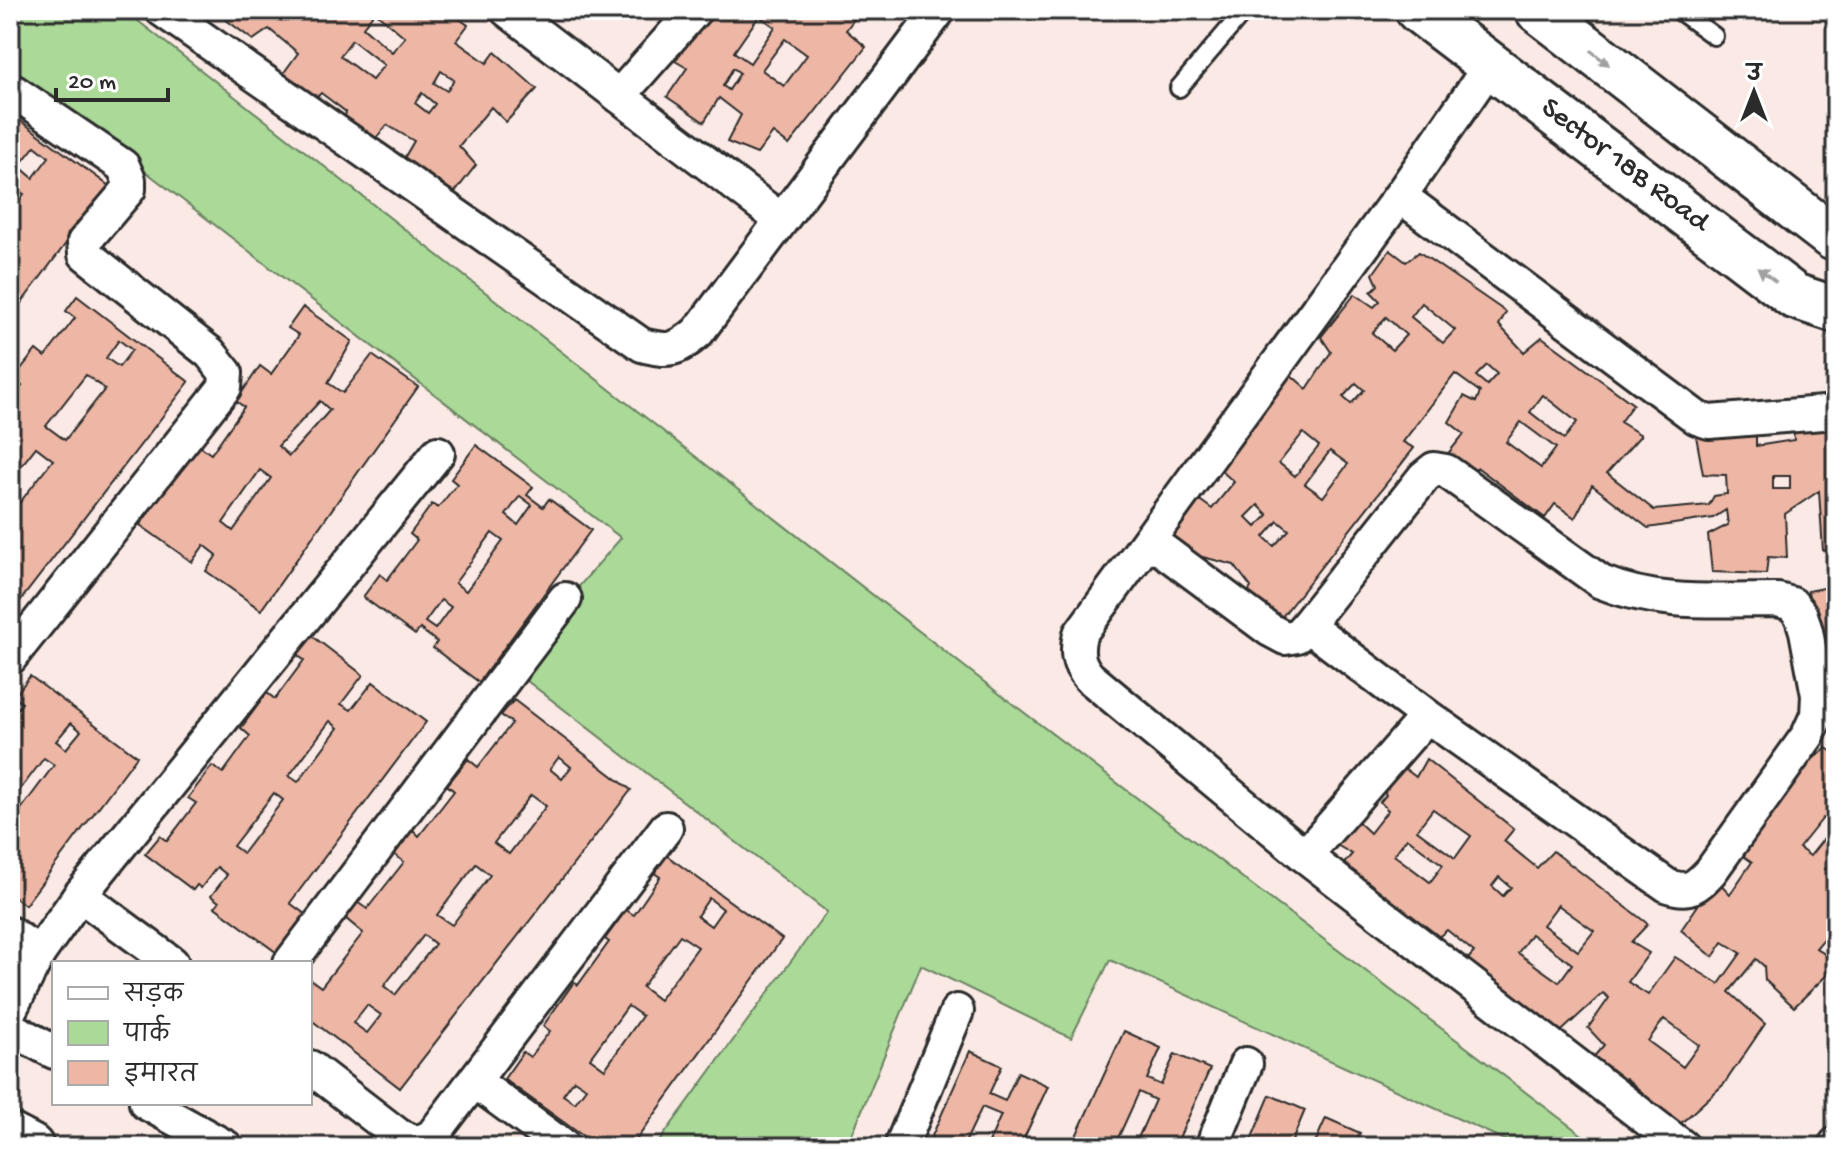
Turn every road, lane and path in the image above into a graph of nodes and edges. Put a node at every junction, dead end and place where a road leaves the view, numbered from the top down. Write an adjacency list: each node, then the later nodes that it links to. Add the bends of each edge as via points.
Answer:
1 (162, 10): 15 (street, via 642,345 681,347 698,332)
2 (507, 10): 13 (street)
3 (695, 10): 13 (street)
4 (939, 10): 15 (street)
5 (1245, 10): 11 (lane)
6 (1418, 10): 10 (street, Sector 18B Road)
7 (1678, 10): 9 (lane)
8 (1557, 19): 16 (street, one-way to 16)
9 (1714, 36)
10 (1491, 64): 14 (street); 17 (street, Sector 18B Road, one-way to 10, via 1794,296)
11 (1179, 88)
12 (10, 89): 23 (street, via 123,166 129,189 84,242 85,254 210,353 226,373 225,387)
13 (619, 96): 15 (street)
14 (1400, 196): 18 (street, via 1697,418 1709,422); 20 (street)
15 (780, 219)
16 (1836, 237)
17 (1836, 310)
18 (1836, 412)
19 (438, 453): 27 (street)
20 (1149, 540): 22 (street, via 1270,630 1285,638 1297,636); 26 (street, via 1080,634 1080,667)
21 (565, 599): 31 (street)
22 (1307, 625): 24 (street); 24 (street, via 1434,469 1446,471 1601,582 1625,592 1661,600 1792,604 1801,615 1818,695 1808,735 1711,871 1698,885 1683,890 1668,886)
23 (10, 658)
24 (1427, 716): 26 (street)
25 (666, 828): 38 (street)
26 (1305, 856): 46 (street)
27 (80, 895): 29 (street); 30 (street)
28 (10, 933): 29 (street)
29 (39, 953): 32 (street)
30 (169, 961)
31 (292, 961)
32 (10, 1010)
33 (957, 1011): 44 (street)
34 (10, 1028): 35 (street)
35 (52, 1051)
36 (1246, 1064): 45 (street)
37 (312, 1069): 38 (street, via 398,1135 422,1142)
38 (474, 1081): 43 (street)
39 (150, 1105): 42 (street)
40 (10, 1136): 41 (street)
41 (31, 1147)
42 (226, 1147)
43 (564, 1147)
44 (901, 1147)
45 (1212, 1147)
46 (1683, 1147)

